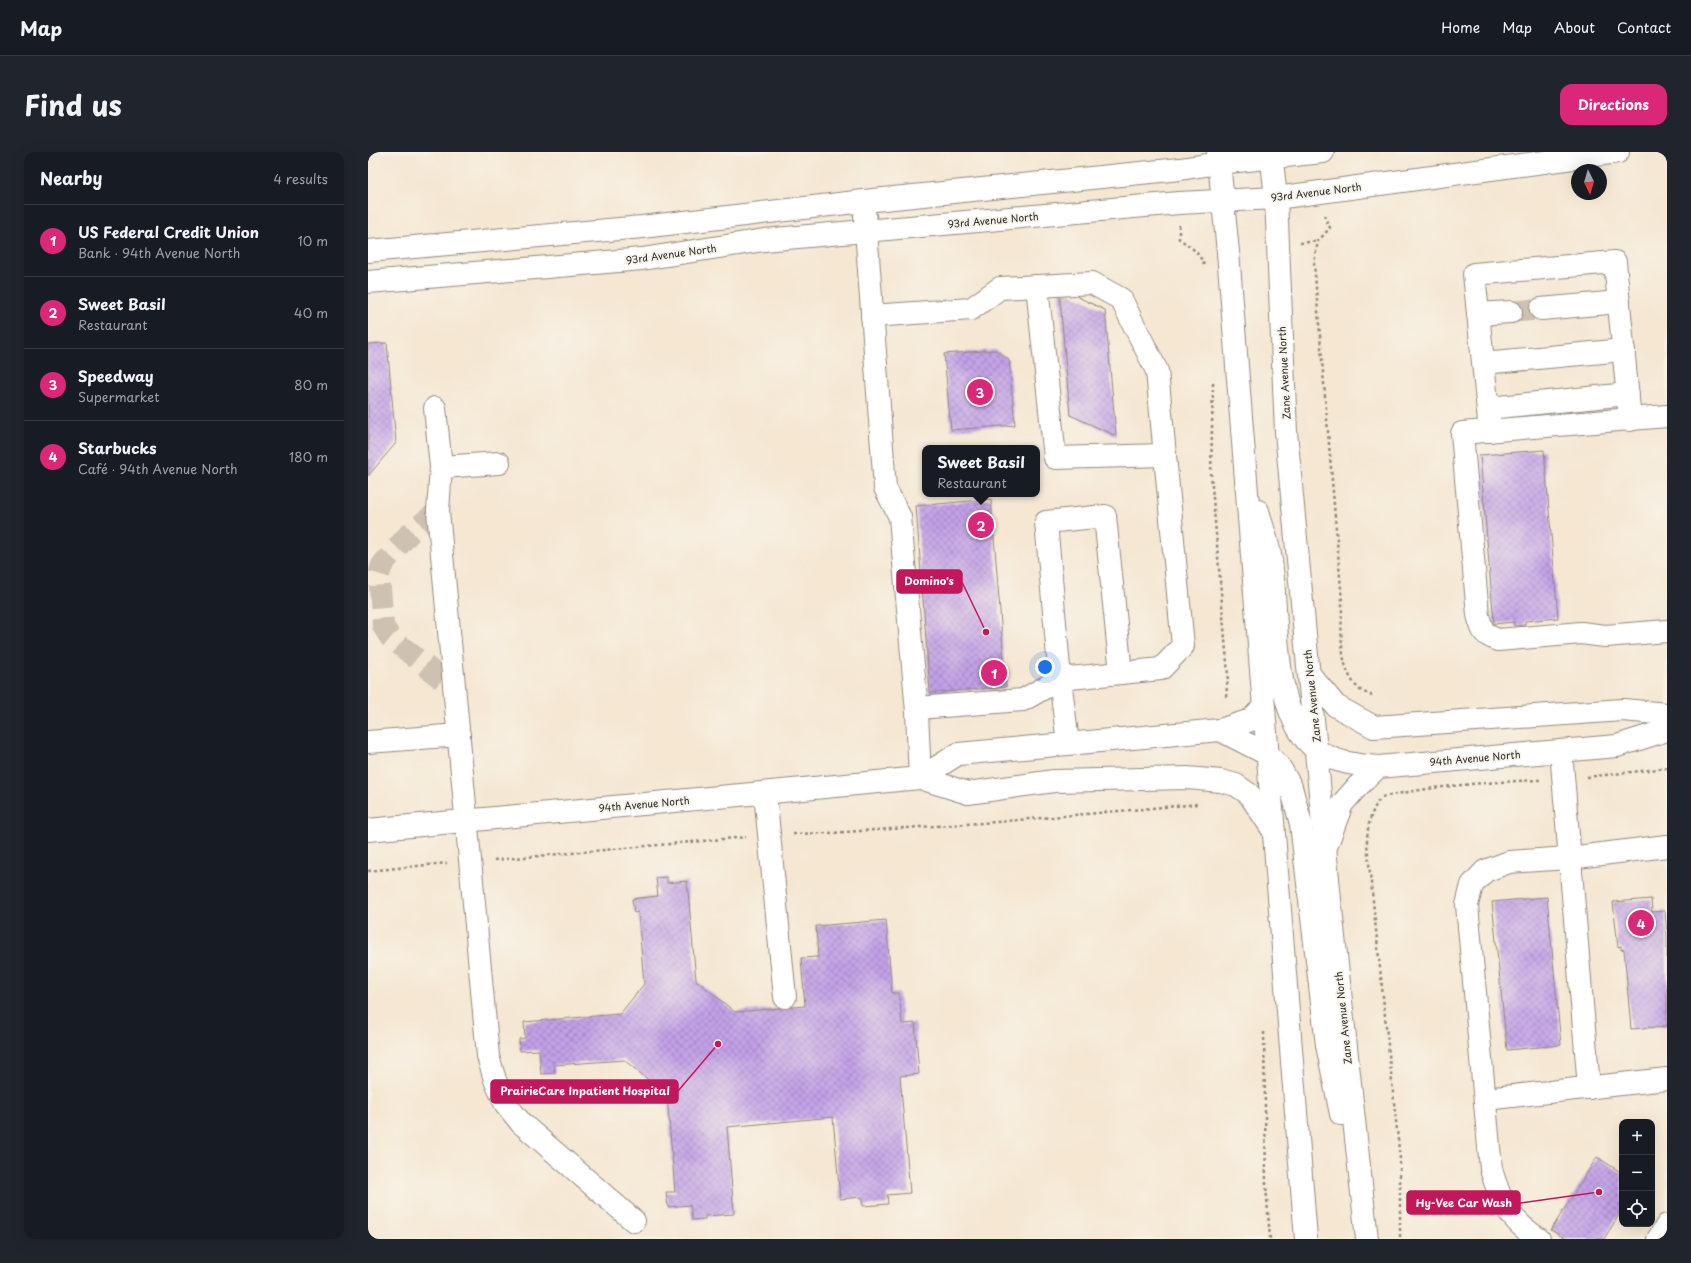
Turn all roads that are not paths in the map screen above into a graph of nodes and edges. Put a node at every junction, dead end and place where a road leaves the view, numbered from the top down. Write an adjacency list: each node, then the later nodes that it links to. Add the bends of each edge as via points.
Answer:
1 (1323, 152): 3 (street)
2 (1618, 152): 5 (street, 93rd Avenue North)
3 (1271, 155): 4 (street); 5 (street, Zane Avenue North)
4 (1218, 157): 6 (street); 7 (street, via 1172,170)
5 (1276, 198): 6 (street, 93rd Avenue North); 31 (street, Zane Avenue North, via 1286,432)
6 (1222, 200): 8 (street, 93rd Avenue North); 27 (street)
7 (864, 201): 8 (street); 9 (street, via 642,227)
8 (866, 231): 10 (street, 93rd Avenue North, via 764,240 642,259); 16 (street)
9 (368, 251)
10 (368, 282)
11 (1037, 286): 16 (street, via 1000,288 971,309); 25 (street, via 1092,283 1121,299 1157,371); 25 (street, via 1055,458)
12 (1619, 302): 13 (street); 15 (street, via 1615,262 1474,274); 17 (street)
13 (1541, 309)
14 (1511, 312): 15 (street)
15 (1478, 314): 18 (street)
16 (872, 316): 34 (street, via 885,488 900,517)
17 (1624, 350): 18 (street); 19 (street)
18 (1483, 363): 21 (street)
19 (1628, 394): 21 (street); 23 (street)
20 (435, 408): 28 (street)
21 (1488, 408): 24 (street)
22 (1667, 416): 23 (street)
23 (1630, 420): 24 (street)
24 (1490, 431): 29 (street, via 1462,433 1478,616 1482,630 1488,637 1498,640 1581,633 1605,636)
25 (1165, 455): 30 (street, via 1183,646 1161,669)
26 (499, 463): 28 (street)
27 (1244, 463): 33 (street); 41 (street, 94th Avenue North, via 1271,560 1279,659 1289,711 1300,733)
28 (441, 467): 38 (street, via 438,511)
29 (1667, 631)
30 (1121, 673): 32 (street); 32 (street, via 1105,516 1046,522)
31 (1310, 675): 35 (street, via 1336,706 1374,726 1623,710); 41 (street, Zane Avenue North)
32 (1060, 679): 34 (street, via 1023,700); 40 (street)
33 (1263, 706): 36 (street, via 1251,720); 43 (street)
34 (917, 708): 45 (street)
35 (1667, 714)
36 (1220, 730): 40 (street); 43 (street)
37 (1667, 730): 42 (street, 94th Avenue North, via 1617,746)
38 (459, 735): 39 (street); 47 (street)
39 (368, 742)
40 (1068, 742): 45 (street, via 958,754)
41 (1317, 750): 44 (street, 94th Avenue North, via 1336,760); 51 (street, Zane Avenue North)
42 (1561, 751): 44 (street, 94th Avenue North); 52 (street)
43 (1267, 754): 49 (street); 60 (street, via 1279,766 1291,787 1301,824 1327,1045)
44 (1378, 767): 51 (street, via 1342,804)
45 (920, 778): 46 (street, 94th Avenue North); 49 (street, via 968,793 1054,781 1187,778 1221,781 1236,785 1249,794)
46 (765, 793): 47 (street, 94th Avenue North); 53 (street)
47 (468, 821): 48 (street, 94th Avenue North); 57 (street, via 488,1056 495,1080 505,1103 521,1123)
48 (368, 830)
49 (1273, 830): 59 (street)
50 (1667, 846): 52 (street)
51 (1326, 847): 60 (street, Zane Avenue North)
52 (1569, 858): 55 (street); 56 (street, via 1509,862 1485,871 1472,885 1467,906)
53 (785, 997)
54 (1667, 1080): 55 (street)
55 (1589, 1088): 56 (street)
56 (1485, 1099): 61 (street, via 1491,1169 1499,1195 1513,1217)
57 (634, 1221)
58 (1667, 1225): 62 (street)
59 (1306, 1239)
60 (1366, 1239)
61 (1539, 1239)
62 (1658, 1239)

